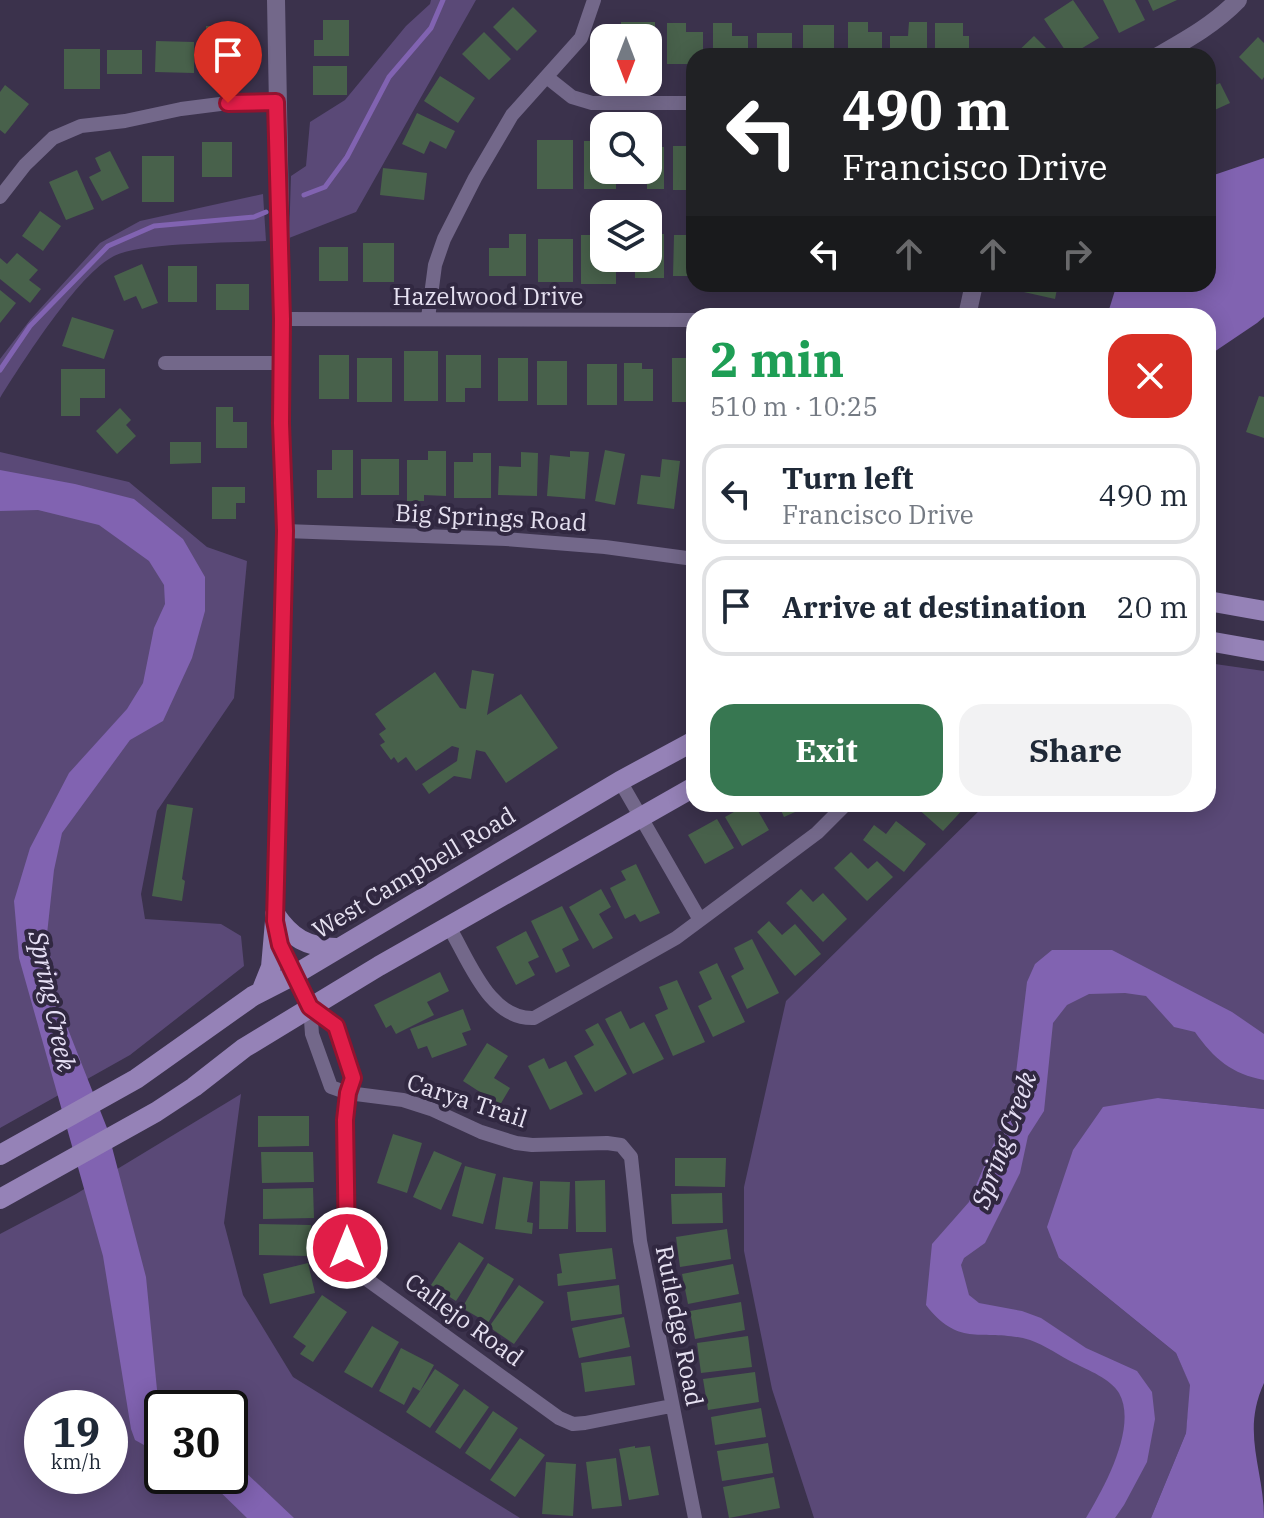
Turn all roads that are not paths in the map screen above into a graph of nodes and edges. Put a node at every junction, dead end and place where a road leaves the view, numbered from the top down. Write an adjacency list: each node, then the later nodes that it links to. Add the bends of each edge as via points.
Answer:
1 (276, 0): 6 (street, Callejo Road)
2 (594, 0): 5 (street, via 581,38)
3 (1238, 0): 4 (street)
4 (1172, 48)
5 (548, 78): 7 (street, via 572,97 592,103); 9 (street, via 512,115 444,239)
6 (276, 102): 8 (street, via 212,105 81,126 53,138); 10 (street, Callejo Road)
7 (686, 103)
8 (0, 197)
9 (428, 318): 10 (street, Hazelwood Drive); 11 (street, Hazelwood Drive)
10 (282, 319): 13 (street, Callejo Road)
11 (686, 320)
12 (165, 363): 13 (street)
13 (281, 363): 14 (street, Callejo Road)
14 (285, 531): 15 (street, Big Springs Road, via 506,539); 25 (street, Callejo Road)
15 (686, 558)
16 (1216, 602): 17 (main road)
17 (1264, 611)
18 (1216, 642): 19 (main road)
19 (1264, 651)
20 (686, 745): 21 (main road, West Campbell Road)
21 (620, 781): 24 (street); 28 (main road, West Campbell Road)
22 (686, 791): 24 (main road)
23 (838, 812): 26 (street)
24 (639, 817): 26 (street); 27 (main road)
25 (275, 918): 28 (main road, via 300,941); 29 (street, Callejo Road); 30 (main road, via 271,967)
26 (700, 920): 27 (street, via 534,1018 521,1018 495,1005)
27 (449, 927): 31 (main road)
28 (336, 948): 29 (main road, West Campbell Road)
29 (294, 975): 30 (main road, West Campbell Road); 31 (street, Callejo Road)
30 (261, 992): 34 (main road, West Campbell Road, via 136,1079)
31 (310, 1007): 32 (street, Callejo Road, via 312,1034 331,1087); 32 (street, Callejo Road, via 336,1026 353,1078); 35 (main road, via 156,1112)
32 (348, 1093): 33 (street, Carya Trail, via 403,1100 516,1143); 36 (street, Callejo Road, via 347,1248 354,1270 559,1418 585,1423)
33 (621, 1145): 36 (street, Rutledge Road, via 631,1157 640,1241)
34 (0, 1155)
35 (0, 1199)
36 (671, 1406): 37 (street, Rutledge Road)
37 (695, 1518)

